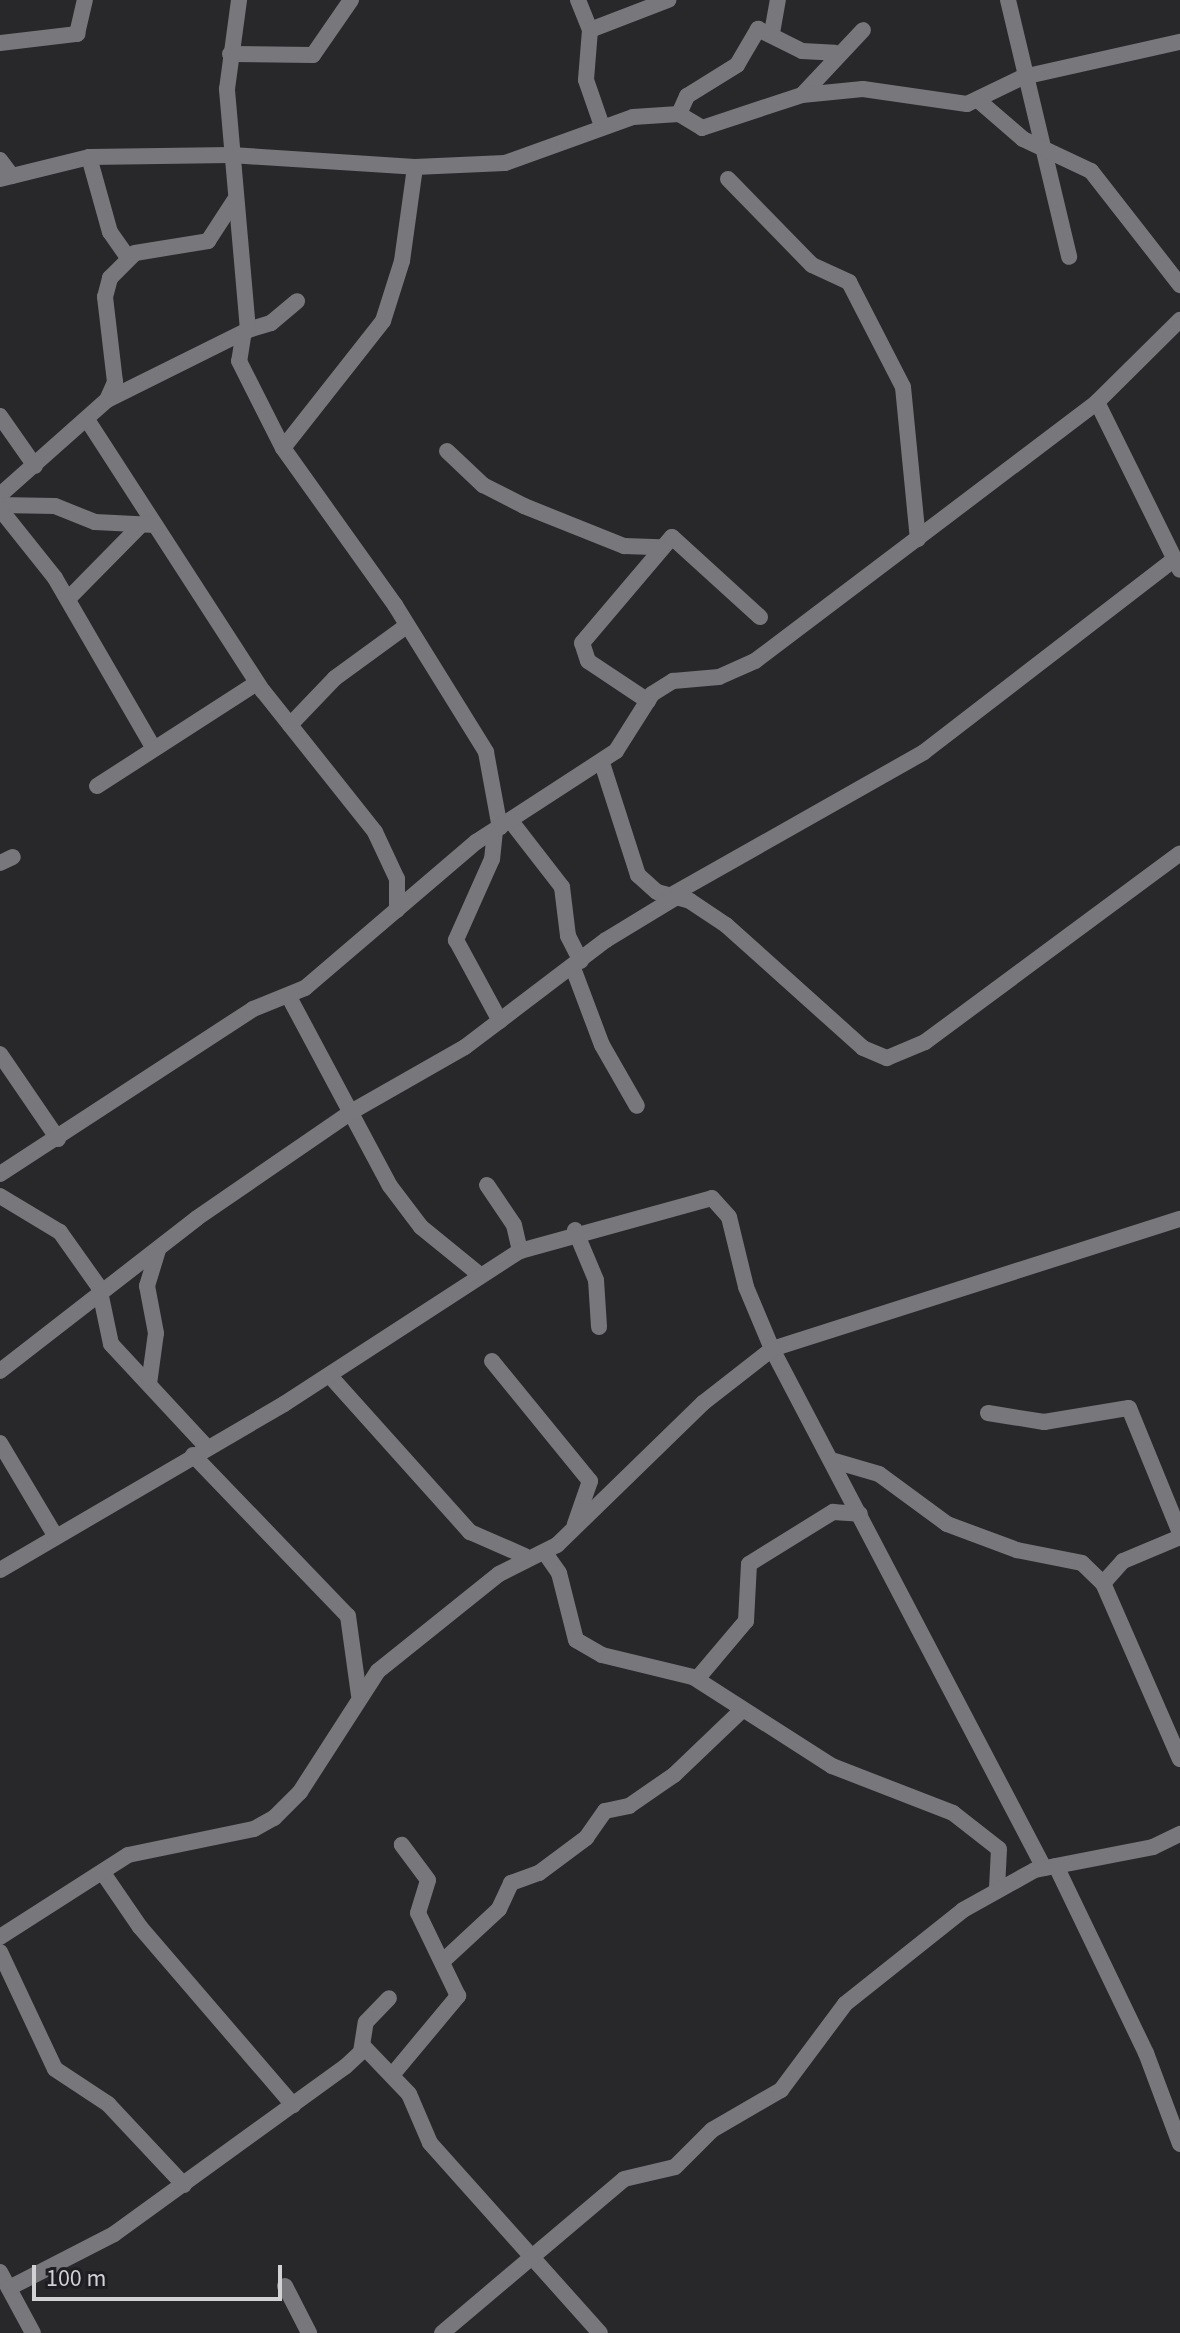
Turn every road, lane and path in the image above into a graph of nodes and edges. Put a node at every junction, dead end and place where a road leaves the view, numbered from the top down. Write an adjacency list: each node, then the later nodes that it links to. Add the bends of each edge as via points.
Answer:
1 (85, 0): 12 (street, via 77,34)
2 (239, 0): 14 (street)
3 (351, 0): 14 (street, via 313,55)
4 (578, 0): 8 (street)
5 (668, 0): 8 (street)
6 (778, 0): 10 (street)
7 (1008, 0): 15 (street)
8 (590, 30): 19 (street, via 586,80)
9 (863, 30): 13 (street)
10 (772, 33): 13 (street, via 802,51); 18 (street, via 755,32 737,65 687,96)
11 (1180, 42): 15 (street)
12 (0, 43)
13 (835, 53): 16 (street)
14 (230, 54): 21 (street)
15 (1023, 77): 17 (street); 20 (street)
16 (802, 95): 17 (street, via 874,89); 18 (street, via 702,128)
17 (979, 101): 20 (street)
18 (679, 114): 19 (street)
19 (602, 126): 24 (street, via 533,158)
20 (1041, 147): 28 (street); 30 (street, via 1091,171)
21 (231, 155): 22 (street); 24 (street); 27 (street)
22 (89, 157): 25 (street); 29 (street, via 110,232)
23 (0, 160): 25 (street)
24 (415, 167): 38 (street, via 402,261 383,321)
25 (6, 177)
26 (728, 179): 44 (street, via 812,265 849,282 903,387)
27 (234, 201): 29 (street, via 208,241); 33 (street)
28 (1069, 257)
29 (128, 258): 34 (street, via 105,289 116,361)
30 (1180, 285)
31 (297, 301): 33 (street, via 271,323)
32 (1180, 320): 35 (street)
33 (245, 334): 34 (street); 38 (street, via 239,361)
34 (107, 400): 37 (street)
35 (1097, 402): 44 (street); 46 (street)
36 (0, 416): 40 (street)
37 (88, 421): 40 (street); 43 (street)
38 (283, 448): 49 (street)
39 (447, 451): 45 (street, via 483,485 524,506 624,546)
40 (35, 466): 41 (street)
41 (0, 495)
42 (0, 507): 43 (street, via 55,506 95,522); 47 (street)
43 (148, 525): 47 (street); 50 (street)
44 (918, 539): 51 (street, via 755,661 719,677 673,681)
45 (660, 547): 48 (street, via 672,537); 51 (street, via 582,643 588,661)
46 (1177, 564): 60 (street, via 924,752)
47 (68, 599): 53 (street)
48 (760, 617)
49 (405, 627): 52 (street, via 335,678); 56 (street, via 486,752)
50 (257, 683): 52 (street); 53 (street)
51 (648, 701): 54 (street, via 628,740)
52 (290, 725): 58 (street, via 375,832)
53 (153, 747): 55 (street)
54 (602, 763): 56 (street); 60 (street, via 638,875)
55 (97, 786)
56 (502, 826): 59 (street); 62 (street, via 562,887); 64 (street, via 456,940)
57 (1180, 853): 60 (street, via 925,1042 887,1058 863,1048 726,925)
58 (393, 869): 59 (street); 61 (street)
59 (420, 884): 61 (street)
60 (671, 898): 62 (street)
61 (397, 910): 63 (street)
62 (577, 964): 64 (street); 66 (street, via 596,1032)
63 (289, 997): 67 (street); 68 (street, via 253,1009)
64 (500, 1021): 67 (street)
65 (4, 1064): 68 (street)
66 (637, 1106)
67 (351, 1112): 74 (street); 76 (street, via 421,1227)
68 (58, 1139): 69 (street)
69 (0, 1174)
70 (487, 1185): 75 (street, via 514,1225)
71 (0, 1196): 77 (street, via 60,1232)
72 (1180, 1219): 79 (street)
73 (575, 1230): 75 (street); 78 (street, via 596,1280); 79 (street, via 694,1198 719,1201)
74 (158, 1250): 77 (street); 83 (street, via 147,1286 156,1333)
75 (520, 1251): 76 (street)
76 (480, 1275): 82 (street)
77 (102, 1294): 81 (street); 83 (street, via 107,1336)
78 (599, 1327)
79 (772, 1349): 87 (street); 89 (street)
80 (492, 1361): 89 (street, via 590,1481)
81 (0, 1371)
82 (330, 1376): 86 (street); 93 (street, via 470,1532)
83 (149, 1384): 86 (street)
84 (988, 1413): 90 (street, via 1044,1422 1129,1408)
85 (0, 1443): 91 (street)
86 (199, 1450): 91 (street); 97 (street, via 348,1616)
87 (831, 1460): 88 (street); 95 (street, via 879,1474 947,1524 1017,1550 1082,1563)
88 (860, 1514): 96 (street, via 833,1512 749,1564 746,1621); 103 (street)
89 (574, 1526): 92 (street)
90 (1180, 1535): 95 (street, via 1123,1561)
91 (56, 1537): 94 (street)
92 (545, 1553): 93 (street); 96 (street, via 559,1573 576,1640 602,1655)
93 (525, 1556): 97 (street, via 427,1630)
94 (0, 1570)
95 (1103, 1583): 99 (street)
96 (697, 1679): 98 (street)
97 (359, 1695): 104 (street, via 327,1755 274,1818 224,1836 151,1846)
98 (740, 1712): 102 (street, via 832,1766 953,1813); 108 (street, via 674,1775 629,1806 605,1811 574,1848 511,1883 499,1909)
99 (1180, 1759)
100 (1180, 1834): 103 (street, via 1153,1847)
101 (402, 1845): 108 (street, via 428,1880 418,1913)
102 (999, 1849): 103 (street); 105 (street)
103 (1045, 1868): 105 (street); 113 (street, via 1146,2053)
104 (103, 1873): 106 (street); 112 (street, via 140,1927)
105 (997, 1889): 115 (street, via 873,1977 781,2090 712,2130 675,2167 635,2171)
106 (0, 1937)
107 (0, 1952): 114 (street, via 55,2069 108,2104)
108 (443, 1961): 111 (street, via 458,1996 453,2009)
109 (389, 1998): 110 (street, via 362,2029)
110 (363, 2046): 111 (street); 112 (street)
111 (393, 2074): 115 (street, via 430,2143)
112 (293, 2105): 114 (street)
113 (1180, 2144)
114 (184, 2185): 116 (street, via 114,2234)
115 (539, 2257): 120 (street); 121 (street)
116 (3, 2280): 118 (street)
117 (285, 2286): 119 (street)
118 (33, 2333)
119 (309, 2333)
120 (442, 2333)
121 (600, 2333)

